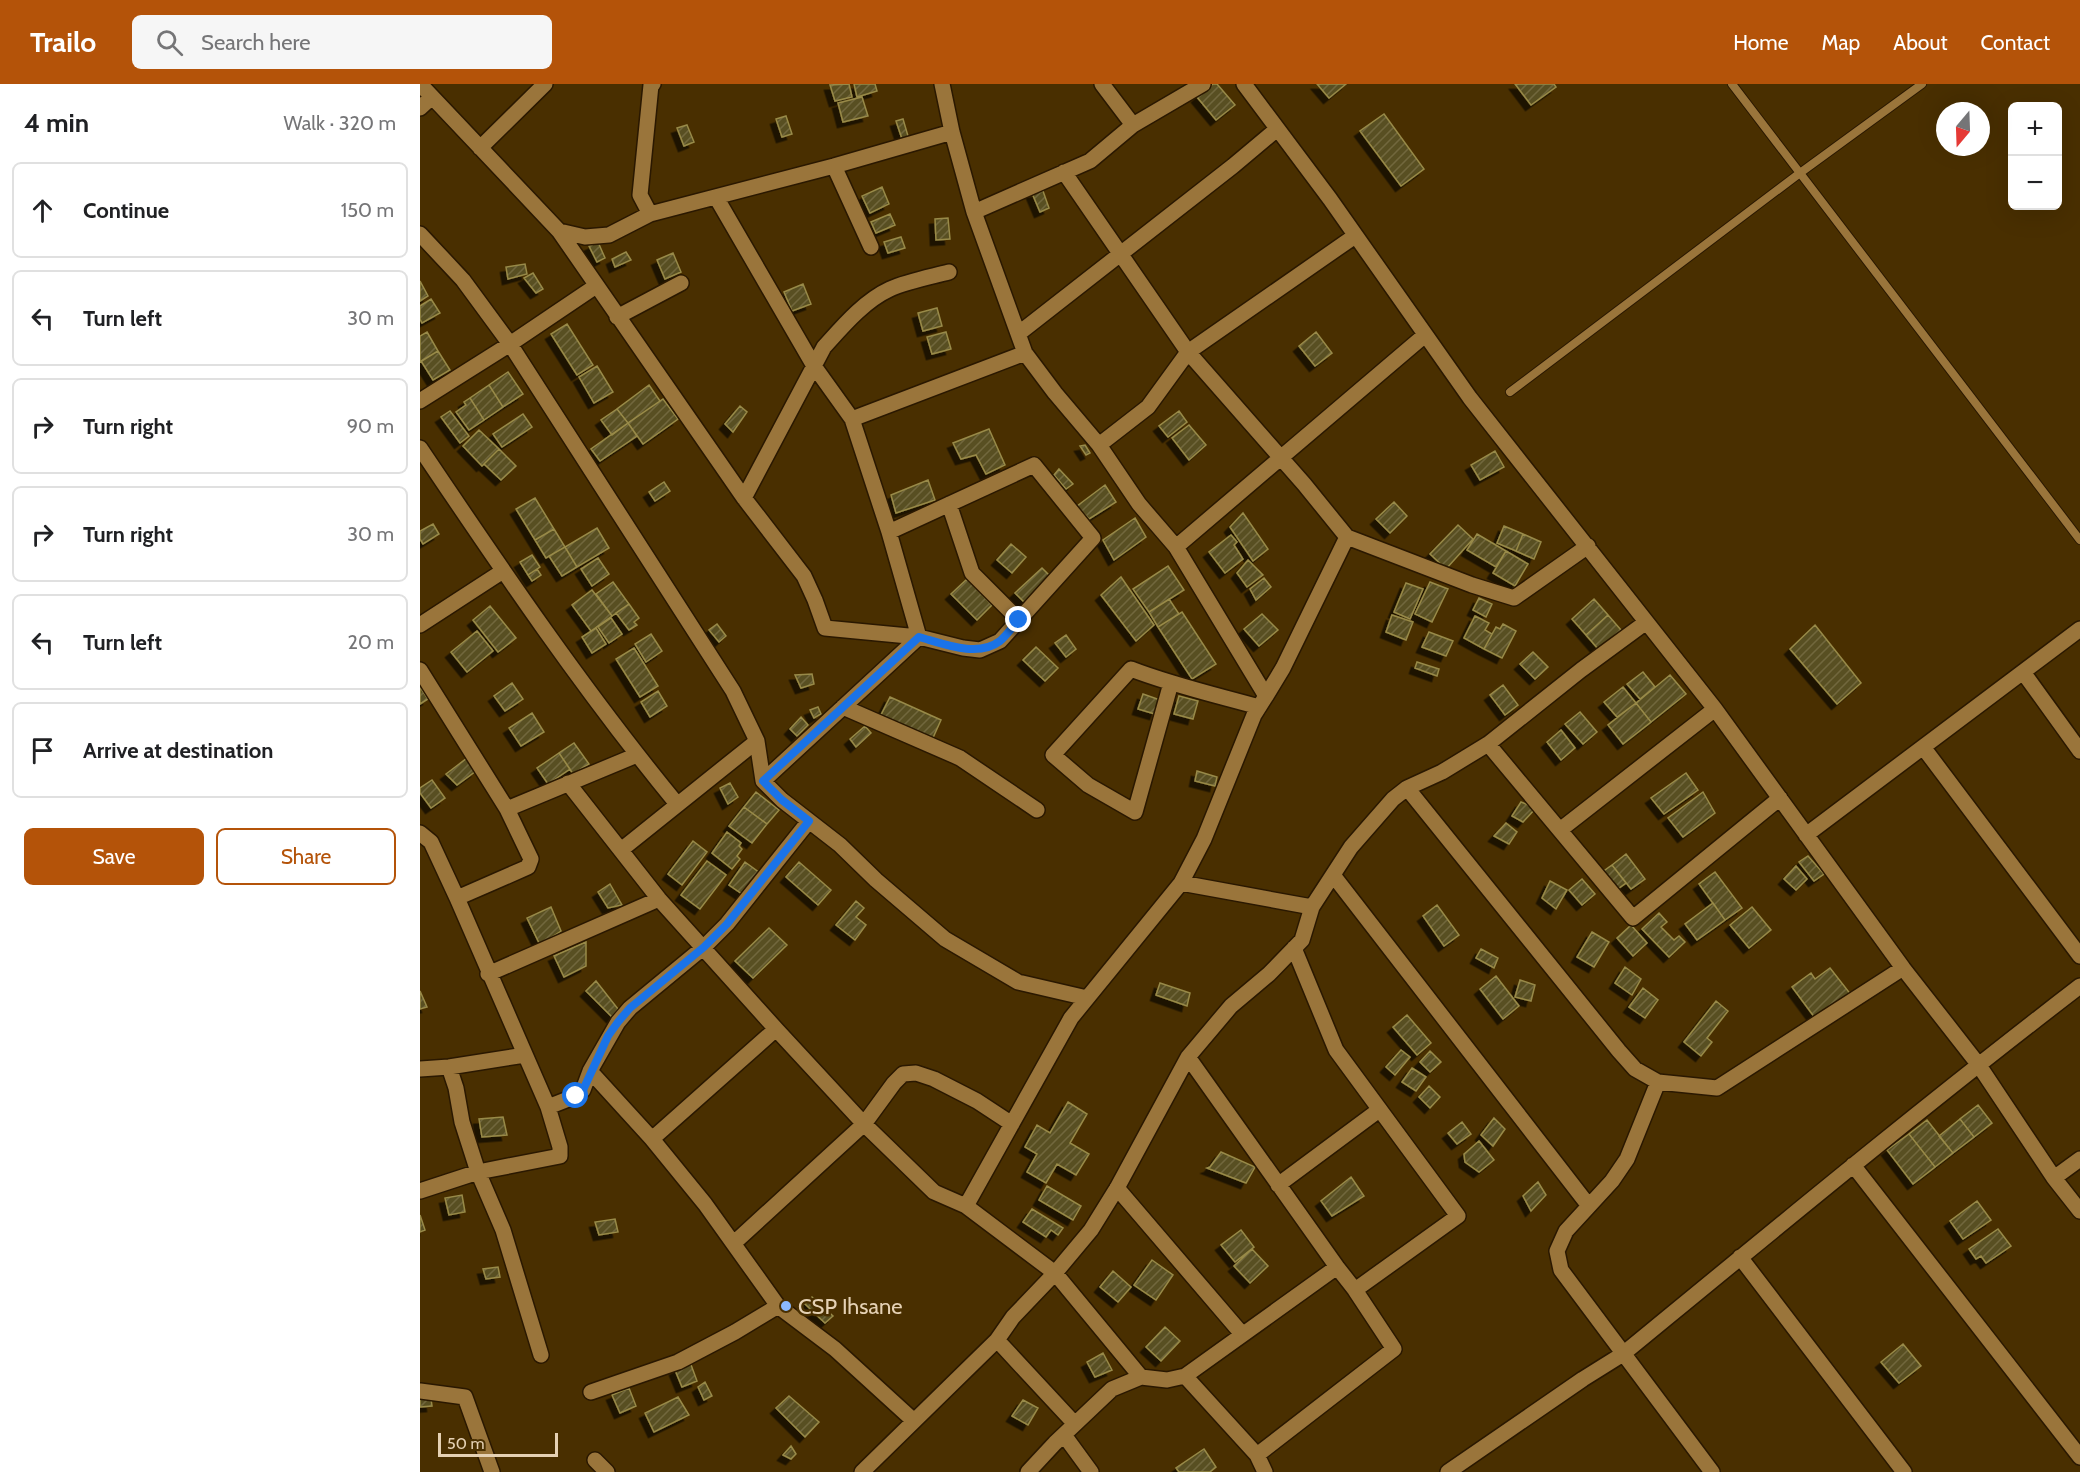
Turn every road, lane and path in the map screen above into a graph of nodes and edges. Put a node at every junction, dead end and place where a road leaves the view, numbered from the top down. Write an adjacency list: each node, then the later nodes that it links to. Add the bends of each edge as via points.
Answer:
1 (420, 84): 10 (street)
2 (545, 84): 15 (street)
3 (653, 84): 21 (street, via 640,195)
4 (942, 84): 14 (street)
5 (1102, 84): 12 (street)
6 (1203, 84): 12 (street)
7 (1244, 84): 13 (street)
8 (1732, 84): 18 (lane)
9 (1922, 84): 18 (lane)
10 (432, 97): 11 (street); 15 (street)
11 (420, 108)
12 (1132, 125): 17 (street, via 1090,161)
13 (1277, 129): 23 (street); 26 (street)
14 (952, 132): 16 (street); 20 (street)
15 (480, 148): 22 (street)
16 (834, 166): 19 (street); 25 (street)
17 (1064, 172): 20 (street); 26 (street)
18 (1800, 173): 37 (lane); 47 (lane)
19 (716, 197): 21 (street); 36 (street)
20 (974, 212): 31 (street)
21 (650, 214): 22 (street, via 609,235 585,237)
22 (559, 231): 29 (street)
23 (1355, 236): 32 (street); 34 (street)
24 (423, 243): 33 (street, via 463,280)
25 (871, 247)
26 (1120, 253): 31 (street); 34 (street)
27 (948, 272): 36 (street, via 890,290 864,307 824,347)
28 (681, 283): 30 (street)
29 (596, 286): 30 (street); 33 (street)
30 (617, 317): 43 (street)
31 (1018, 334): 35 (street)
32 (1425, 335): 42 (street); 48 (street)
33 (510, 344): 38 (street); 62 (street, via 733,691)
34 (1188, 352): 40 (street, via 1148,407); 42 (street)
35 (1025, 353): 39 (street); 40 (street)
36 (814, 366): 39 (street); 43 (street)
37 (1510, 392)
38 (420, 400)
39 (852, 419): 45 (street)
40 (1099, 445): 49 (street, via 1139,504)
41 (420, 448): 50 (street)
42 (1280, 457): 46 (street); 49 (street)
43 (744, 498): 55 (street, via 804,576 825,628)
44 (949, 504): 45 (street); 51 (street, via 972,573); 51 (street, via 1034,465 1093,538)
45 (889, 532): 55 (street)
46 (1347, 537): 48 (street, via 1514,598); 59 (street, via 1283,668)
47 (2080, 540)
48 (1588, 546): 52 (street)
49 (1176, 547): 59 (street)
50 (503, 571): 53 (street); 66 (street)
51 (1019, 620): 55 (street, via 1000,641 980,650)
52 (1646, 623): 61 (street); 63 (street)
53 (420, 625)
54 (2080, 629): 57 (street)
55 (919, 637): 60 (street)
56 (420, 670): 72 (street)
57 (2023, 672): 64 (street); 65 (street)
58 (1171, 683): 58 (street, via 1131,669 1053,755 1088,785 1135,812); 59 (street)
59 (1262, 701): 80 (street, via 1204,839)
60 (843, 707): 67 (street); 73 (street, via 960,758)
61 (1714, 709): 70 (street); 75 (street)
62 (757, 741): 67 (street); 71 (street)
63 (1488, 744): 69 (street); 75 (street)
64 (1923, 747): 77 (street); 86 (street)
65 (2080, 750)
66 (636, 755): 68 (street); 71 (street)
67 (763, 781): 74 (street)
68 (568, 783): 72 (street); 78 (street)
69 (1407, 788): 79 (street, via 1351,847); 98 (street, via 1619,1051 1635,1068)
70 (1780, 798): 75 (street, via 1633,918); 77 (street)
71 (677, 804): 78 (street)
72 (507, 809): 81 (street, via 531,859 528,867)
73 (1037, 810)
74 (809, 821): 84 (street); 90 (street, via 945,939 1018,982)
75 (1560, 830)
76 (420, 833): 81 (street, via 431,842)
77 (1806, 835): 87 (street)
78 (621, 850): 82 (street)
79 (1333, 875): 83 (street); 112 (street)
80 (1181, 883): 83 (street); 90 (street)
81 (458, 898): 88 (street)
82 (659, 899): 84 (street); 88 (street)
83 (1312, 907): 85 (street, via 1302,940)
84 (704, 947): 91 (street); 97 (street, via 630,1008 608,1036)
85 (1294, 948): 93 (street, via 1231,1006); 100 (street, via 1336,1050)
86 (2080, 956)
87 (1904, 968): 94 (street); 98 (street, via 1717,1088)
88 (489, 974): 92 (street)
89 (2080, 986): 94 (street)
90 (1088, 998): 102 (street, via 1071,1018)
91 (776, 1029): 101 (street); 103 (street)
92 (525, 1055): 95 (street); 99 (street)
93 (1188, 1057): 108 (street); 109 (street)
94 (1978, 1064): 105 (street); 107 (street)
95 (449, 1066): 96 (street); 106 (street)
96 (420, 1069)
97 (590, 1071): 99 (street, via 583,1090 576,1096); 103 (street)
98 (1658, 1082): 112 (street, via 1626,1159)
99 (548, 1107): 106 (street, via 560,1156)
100 (1379, 1110): 108 (street); 118 (street, via 1458,1216)
101 (864, 1124): 102 (street, via 903,1074 916,1073 969,1097); 111 (street, via 934,1192); 114 (street)
102 (1012, 1124): 111 (street)
103 (652, 1139): 114 (street)
104 (2080, 1159): 107 (street)
105 (1853, 1165): 115 (street); 131 (street)
106 (478, 1172): 110 (street); 123 (street, via 503,1230)
107 (2054, 1178): 113 (street)
108 (1278, 1185): 116 (street)
109 (1117, 1188): 117 (street, via 1091,1230); 120 (street)
110 (420, 1191)
111 (966, 1206): 117 (street)
112 (1589, 1206): 122 (street, via 1566,1231 1557,1251 1560,1270)
113 (2080, 1211)
114 (734, 1244): 119 (street)
115 (1740, 1257): 122 (street); 141 (street)
116 (1337, 1267): 118 (street); 120 (street)
117 (1055, 1273): 121 (street); 125 (street)
118 (1355, 1290): 130 (street, via 1394,1349)
119 (778, 1306): 127 (street, via 678,1362); 128 (street, via 835,1349)
120 (1242, 1334): 124 (street)
121 (997, 1340): 128 (street); 129 (street)
122 (1623, 1354): 139 (street); 140 (street)
123 (541, 1355)
124 (1185, 1376): 125 (street, via 1167,1380); 130 (street)
125 (1141, 1377): 129 (street, via 1112,1389)
126 (421, 1387): 133 (street, via 465,1398)
127 (591, 1392)
128 (914, 1421): 135 (street)
129 (1070, 1429): 136 (street); 137 (street)
130 (1257, 1455): 138 (street)
131 (2080, 1457)
132 (595, 1460): 134 (street)
133 (492, 1472)
134 (607, 1472)
135 (862, 1472)
136 (1028, 1472)
137 (1090, 1472)
138 (1265, 1472)
139 (1448, 1472)
140 (1712, 1472)
141 (1904, 1472)

